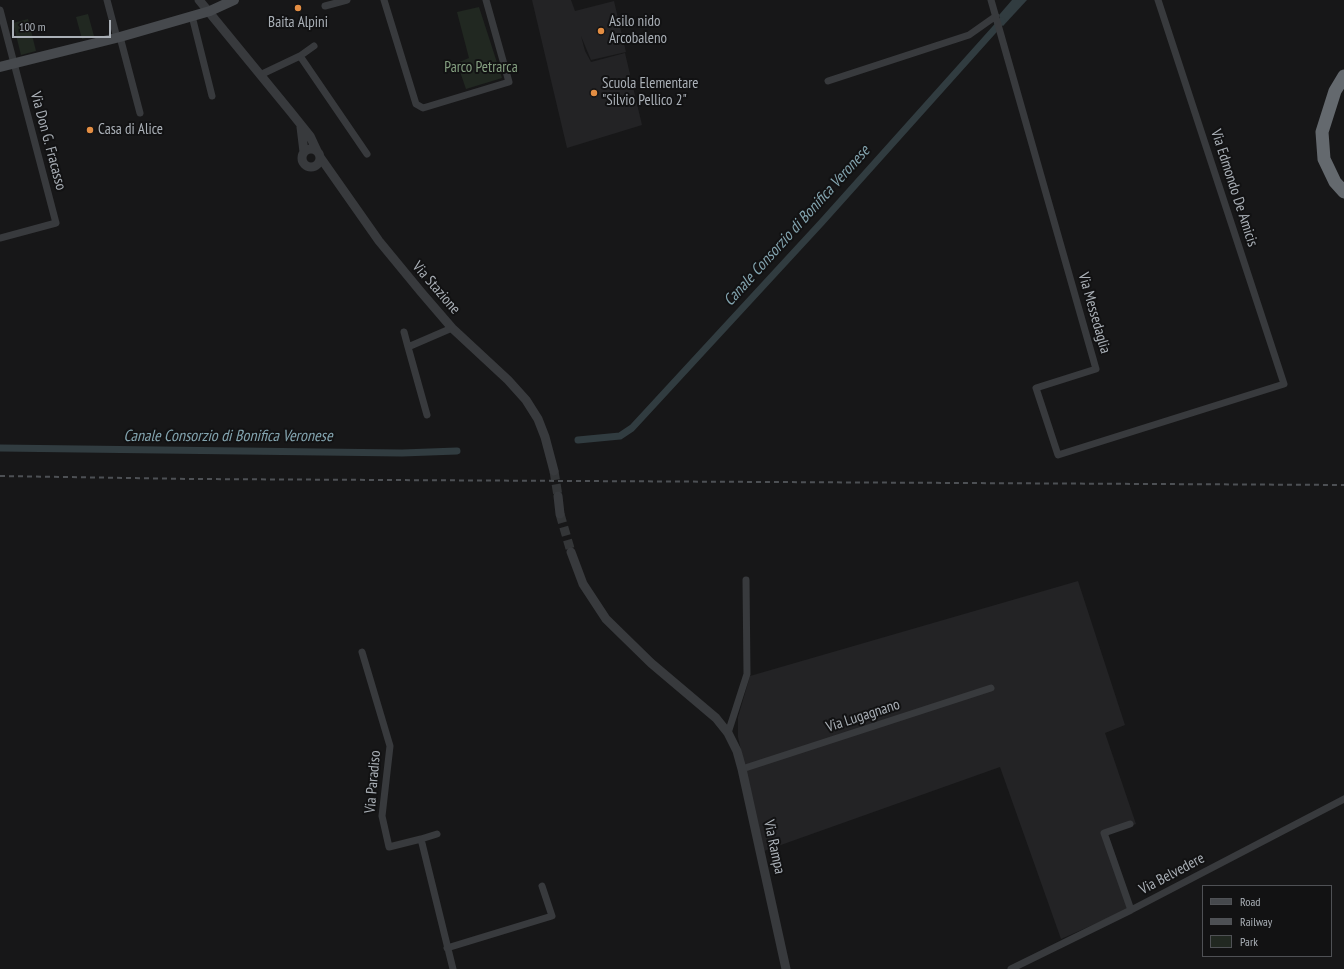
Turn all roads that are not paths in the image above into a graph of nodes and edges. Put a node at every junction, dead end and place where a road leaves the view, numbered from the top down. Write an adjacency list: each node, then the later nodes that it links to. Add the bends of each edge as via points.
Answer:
1 (107, 0): 14 (street)
2 (199, 0): 11 (street, Via Stazione)
3 (234, 0): 11 (main road)
4 (347, 0): 9 (street)
5 (384, 0): 6 (street, via 416,104 422,108 508,82)
6 (486, 0)
7 (991, 0): 13 (street, Via Messedaglia)
8 (1158, 0): 37 (street, Via Edmondo De Amicis)
9 (325, 6)
10 (0, 10): 17 (street, Via Don G. Fracasso)
11 (210, 11): 12 (main road); 19 (street, Via Stazione)
12 (192, 16): 14 (main road); 23 (street)
13 (996, 16): 21 (street, via 969,35); 37 (street, Via Messedaglia, via 1096,369 1036,388 1058,455)
14 (119, 37): 17 (main road); 24 (street)
15 (314, 46): 16 (street)
16 (300, 56): 19 (street); 28 (street)
17 (14, 64): 18 (main road); 33 (street, Via Don G. Fracasso, via 56,223)
18 (0, 67)
19 (260, 75): 25 (street, Via Stazione)
20 (1344, 76): 32 (highway, via 1333,97 1322,132 1324,159 1335,182)
21 (828, 81)
22 (1344, 95): 30 (highway, via 1331,131 1332,152)
23 (212, 96)
24 (140, 113)
25 (300, 124): 26 (street, Via Stazione); 27 (street, Via Stazione, via 310,136)
26 (304, 152): 27 (street, via 309,149); 29 (street, Via Stazione, via 303,161 307,166)
27 (318, 154): 29 (street, via 318,163); 31 (street, Via Stazione)
28 (367, 154)
29 (313, 166): 31 (street, Via Stazione)
30 (1344, 180)
31 (338, 183): 34 (street, Via Stazione, via 379,241)
32 (1344, 192)
33 (0, 238)
34 (452, 328): 36 (street); 39 (street, Via Stazione, via 526,400 538,419)
35 (404, 332): 36 (street)
36 (408, 347): 38 (street)
37 (1284, 384)
38 (427, 415)
39 (554, 471)
40 (558, 496): 41 (street)
41 (560, 514)
42 (571, 552): 46 (street, Via Rampa, via 584,584 606,619 651,663 716,718)
43 (746, 580): 46 (street, via 746,674)
44 (362, 652): 51 (street, Via Paradiso, via 390,746 382,816 389,846)
45 (991, 688): 47 (street, Via Lugagnano)
46 (728, 733): 47 (street, Via Rampa)
47 (742, 769): 56 (street, Via Rampa)
48 (1344, 799): 53 (street, Via Belvedere)
49 (1130, 824): 53 (street, via 1104,833)
50 (437, 834): 51 (street)
51 (421, 839): 54 (street)
52 (542, 886): 54 (street, via 552,916)
53 (1131, 910): 57 (street, Via Belvedere)
54 (447, 948): 55 (street)
55 (453, 969)
56 (786, 969)
57 (1011, 969)

